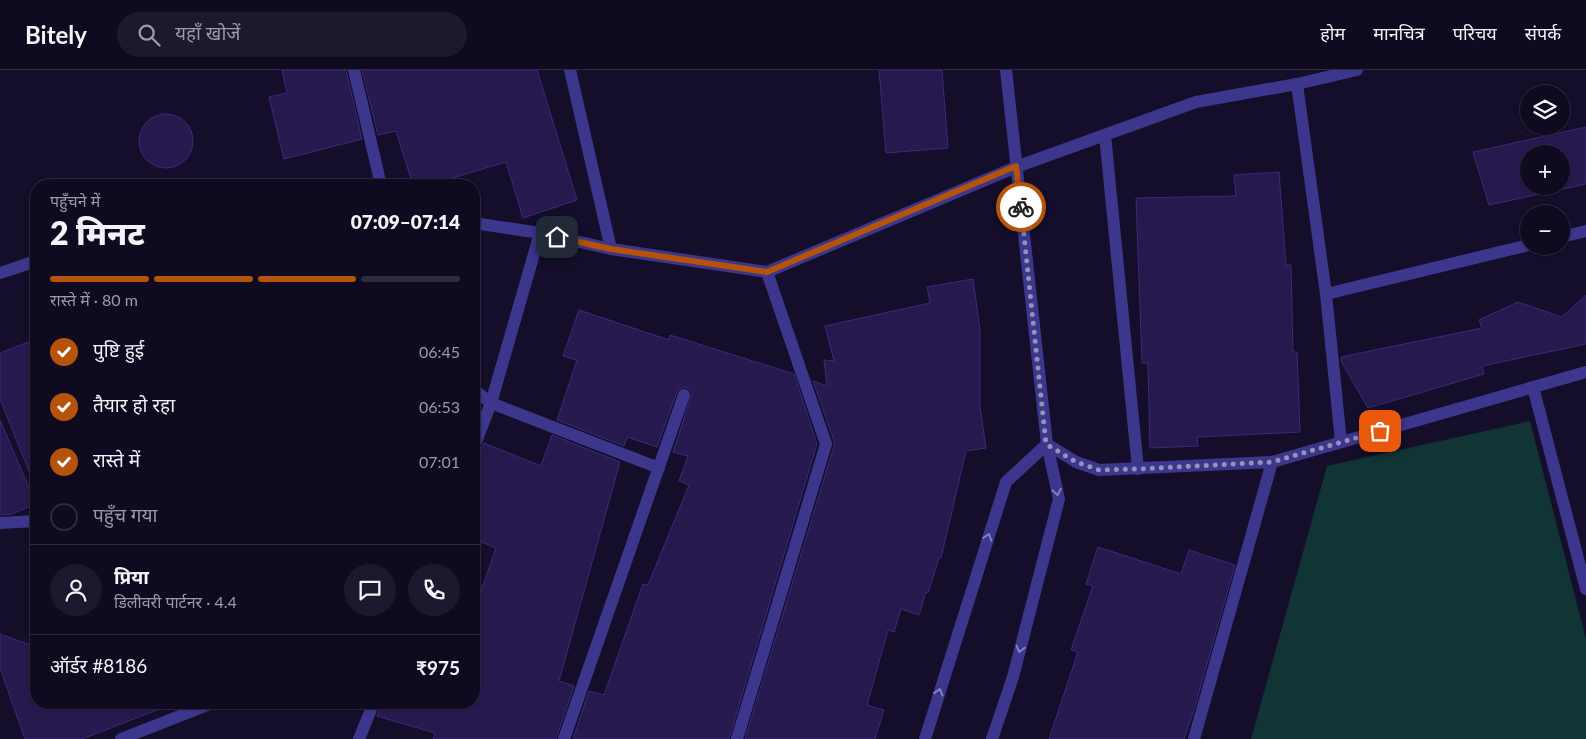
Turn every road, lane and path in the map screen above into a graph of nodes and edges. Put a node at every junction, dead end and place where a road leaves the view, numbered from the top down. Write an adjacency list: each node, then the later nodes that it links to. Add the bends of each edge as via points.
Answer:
1 (354, 70): 8 (street)
2 (570, 70): 14 (street)
3 (1006, 70): 7 (street)
4 (1357, 70): 5 (street)
5 (1297, 84): 6 (street, via 1196,102); 18 (street)
6 (1105, 135): 7 (street); 29 (street)
7 (1016, 166): 16 (street); 26 (street)
8 (380, 179)
9 (480, 224): 11 (street)
10 (1586, 231): 12 (street)
11 (540, 233): 14 (street); 23 (street)
12 (1570, 235)
13 (1520, 247): 18 (street)
14 (611, 249): 16 (street)
15 (30, 263): 17 (street)
16 (767, 272): 38 (street, via 826,444)
17 (0, 274)
18 (1326, 294): 25 (street)
19 (1586, 372): 20 (street)
20 (1532, 387): 25 (street); 32 (street)
21 (480, 395): 23 (street)
22 (684, 395): 28 (street)
23 (491, 403): 24 (street); 28 (street)
24 (480, 431)
25 (1341, 442): 27 (street)
26 (1046, 444): 29 (street, via 1076,462 1099,470); 39 (street, one-way to 26, via 1006,482); 40 (street, one-way to 40, via 1058,499 1013,677)
27 (1272, 462): 29 (street); 41 (street)
28 (659, 468): 37 (street)
29 (1138, 469)
30 (30, 521): 31 (street)
31 (0, 523)
32 (1586, 589)
33 (198, 709): 35 (street)
34 (371, 709): 36 (street)
35 (121, 739)
36 (359, 739)
37 (564, 739)
38 (737, 739)
39 (925, 739)
40 (992, 739)
41 (1194, 739)

